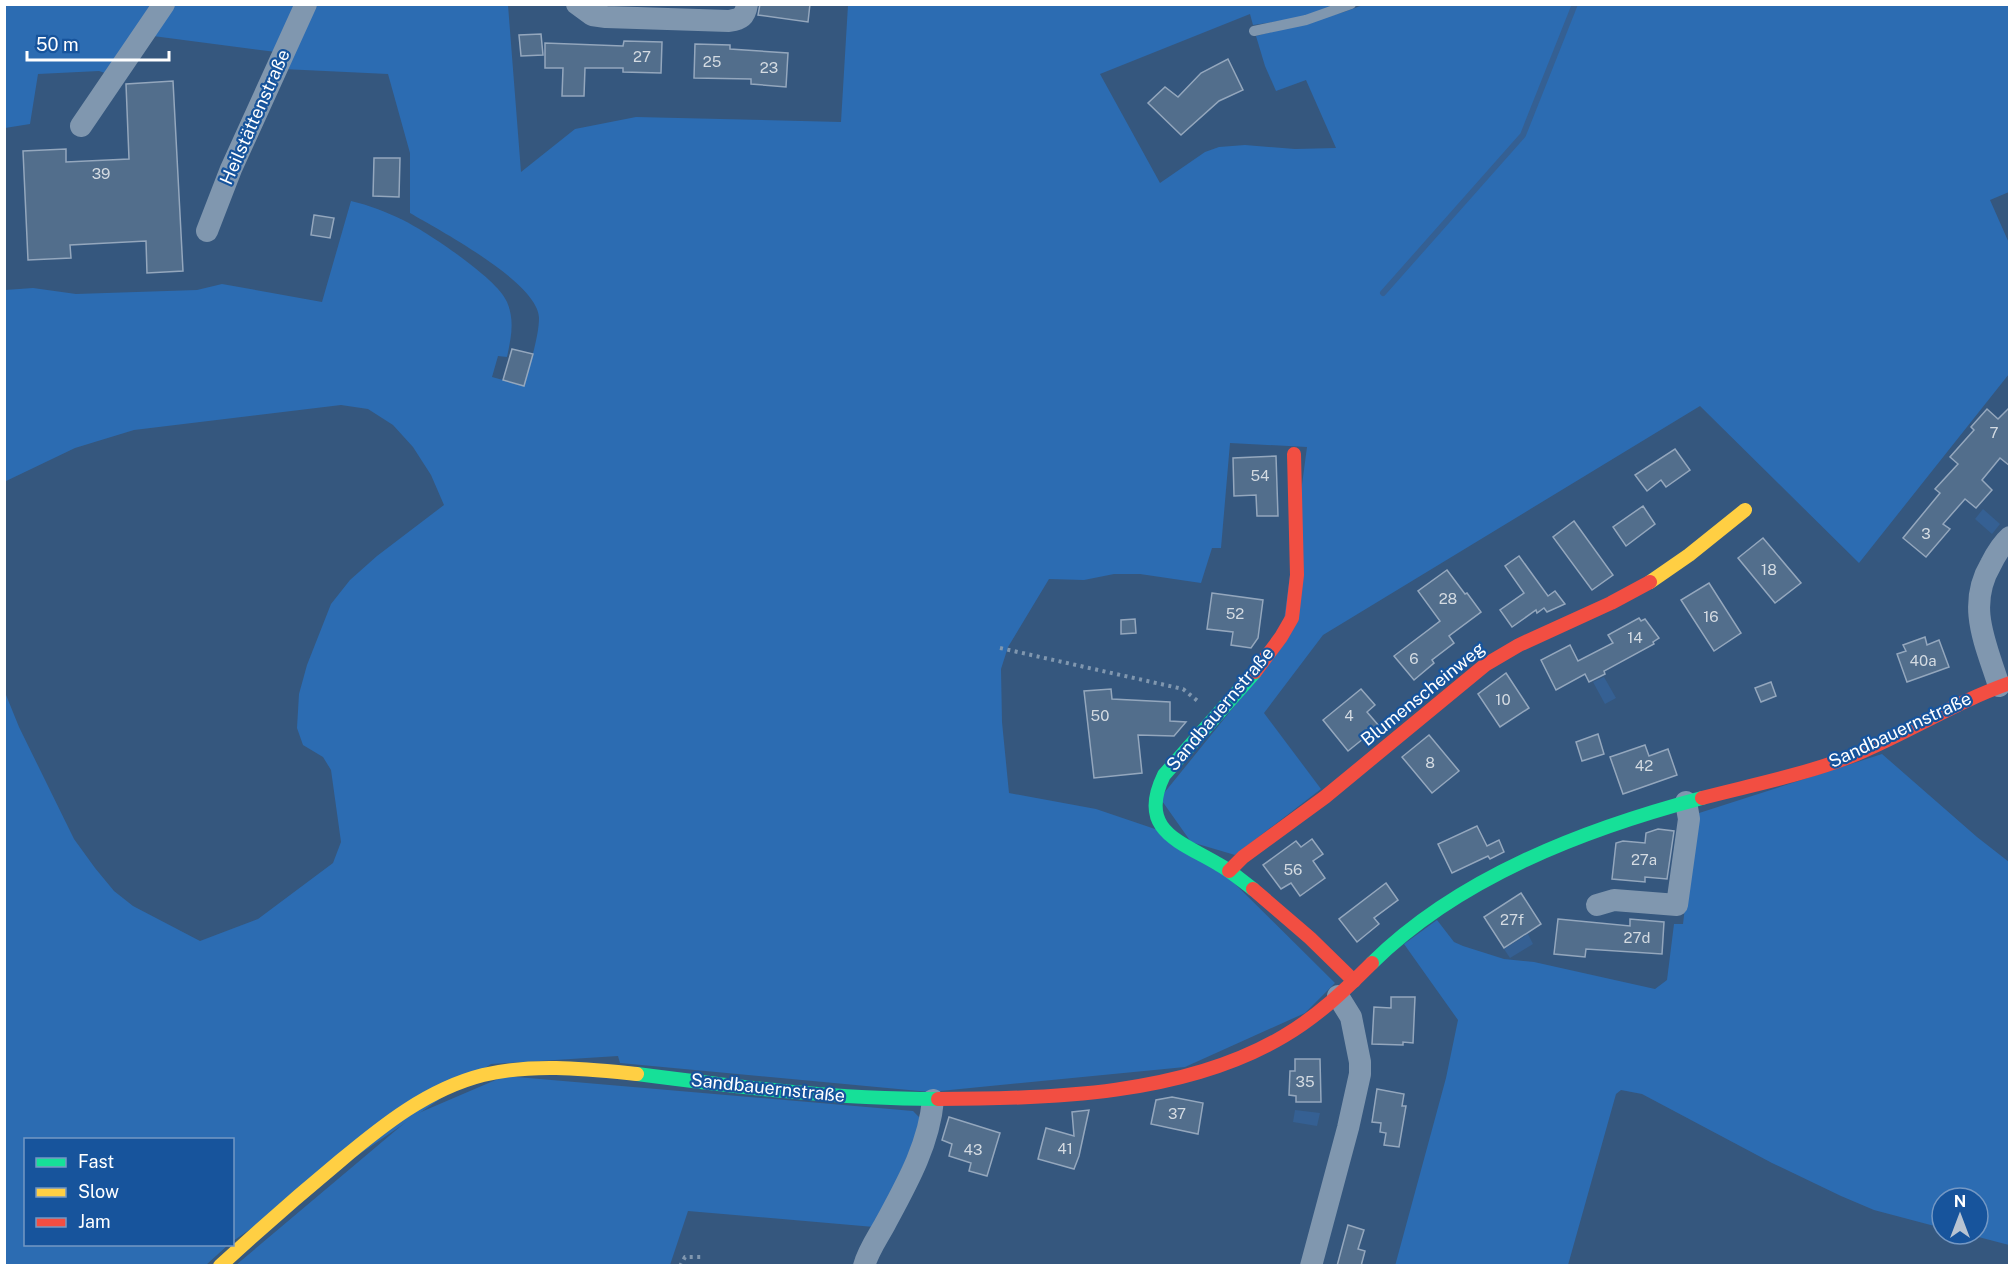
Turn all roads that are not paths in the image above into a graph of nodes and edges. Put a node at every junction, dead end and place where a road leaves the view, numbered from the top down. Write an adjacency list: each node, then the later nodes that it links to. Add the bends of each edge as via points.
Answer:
1 (164, 4): 7 (street)
2 (306, 4): 8 (street, Heilstättenstraße, via 229,173)
3 (577, 4): 4 (street, via 592,15 606,17 729,21 745,15)
4 (747, 4)
5 (1352, 4): 6 (lane, via 1306,20)
6 (1254, 31)
7 (81, 126)
8 (207, 231)
9 (1294, 454): 14 (street, Sandbauernstraße, via 1297,575 1292,618 1262,663 1164,775 1156,790 1157,818 1167,832)
10 (1744, 510): 14 (street, Blumenscheinweg, via 1697,549 1631,592 1485,665)
11 (2010, 537): 12 (street, via 1983,576 1978,598 1979,623)
12 (2004, 685): 13 (street, Sandbauernstraße, via 1972,696 1851,756 1798,775)
13 (1686, 802): 15 (street, via 1689,819 1677,905 1614,900); 16 (street, Sandbauernstraße, via 1563,844 1508,870 1414,926)
14 (1229, 871): 16 (street, Sandbauernstraße, via 1331,957)
15 (1597, 905)
16 (1346, 989): 17 (street, Sandbauernstraße, via 1310,1019 1274,1041 1225,1064 1178,1078 1104,1090); 20 (street, via 1360,1074)
17 (933, 1100): 18 (street, Sandbauernstraße, via 866,1098 554,1066 505,1070 461,1082 378,1130); 19 (street, via 924,1144)
18 (220, 1266)
19 (864, 1266)
20 (1311, 1266)

